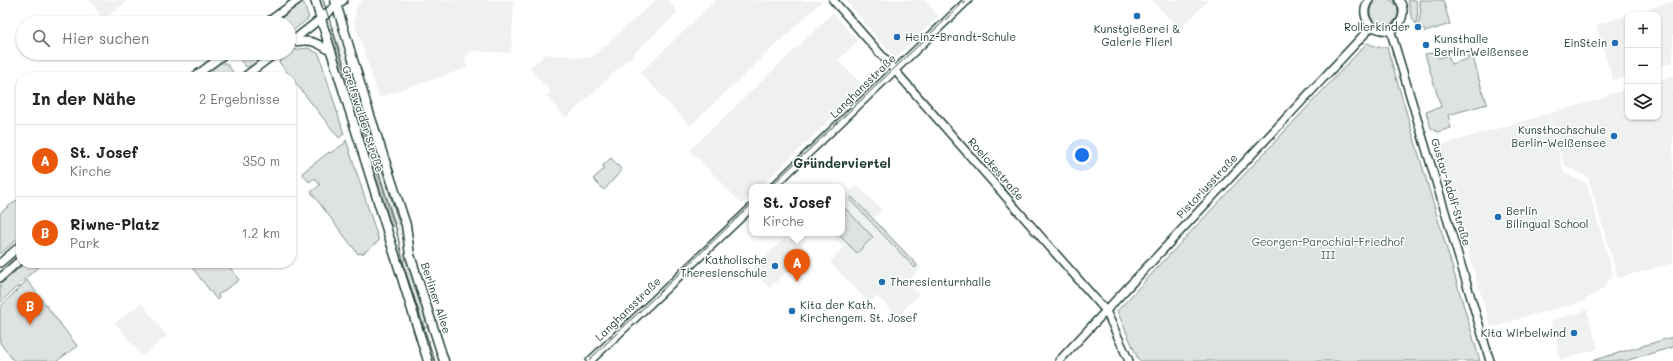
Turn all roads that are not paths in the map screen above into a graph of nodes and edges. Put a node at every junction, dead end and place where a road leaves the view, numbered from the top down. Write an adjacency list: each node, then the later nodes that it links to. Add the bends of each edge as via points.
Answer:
1 (298, 0): 8 (street)
2 (315, 0): 9 (main road, Greifswalder Straße)
3 (833, 0): 17 (street, Roelckestraße)
4 (968, 0): 17 (street, Langhansstraße)
5 (1369, 0): 10 (street, via 1365,14)
6 (1399, 0): 11 (street, via 1403,15)
7 (338, 2): 9 (main road); 22 (main road, Greifswalder Straße, via 406,225)
8 (276, 16)
9 (320, 19): 12 (street); 14 (main road, Greifswalder Straße)
10 (1372, 26): 11 (street, via 1379,30); 27 (street, Pistoriusstraße)
11 (1390, 30): 33 (street, Gustav-Adolf-Straße)
12 (296, 38)
13 (296, 42): 14 (street, via 309,40)
14 (330, 51): 28 (main road, Greifswalder Straße)
15 (217, 60): 18 (street)
16 (267, 60): 19 (street)
17 (895, 71): 20 (street, Langhansstraße); 27 (street, Roelckestraße)
18 (201, 72)
19 (251, 72)
20 (776, 184)
21 (749, 210): 30 (street, Langhansstraße)
22 (408, 241): 29 (main road, Berliner Allee, via 410,255)
23 (16, 249): 24 (street)
24 (0, 263)
25 (16, 264): 26 (street)
26 (0, 278)
27 (1106, 311): 31 (street, Pistoriusstraße); 32 (street, Roelckestraße)
28 (428, 361)
29 (444, 361)
30 (590, 361)
31 (1059, 361)
32 (1129, 361)
33 (1490, 361)

